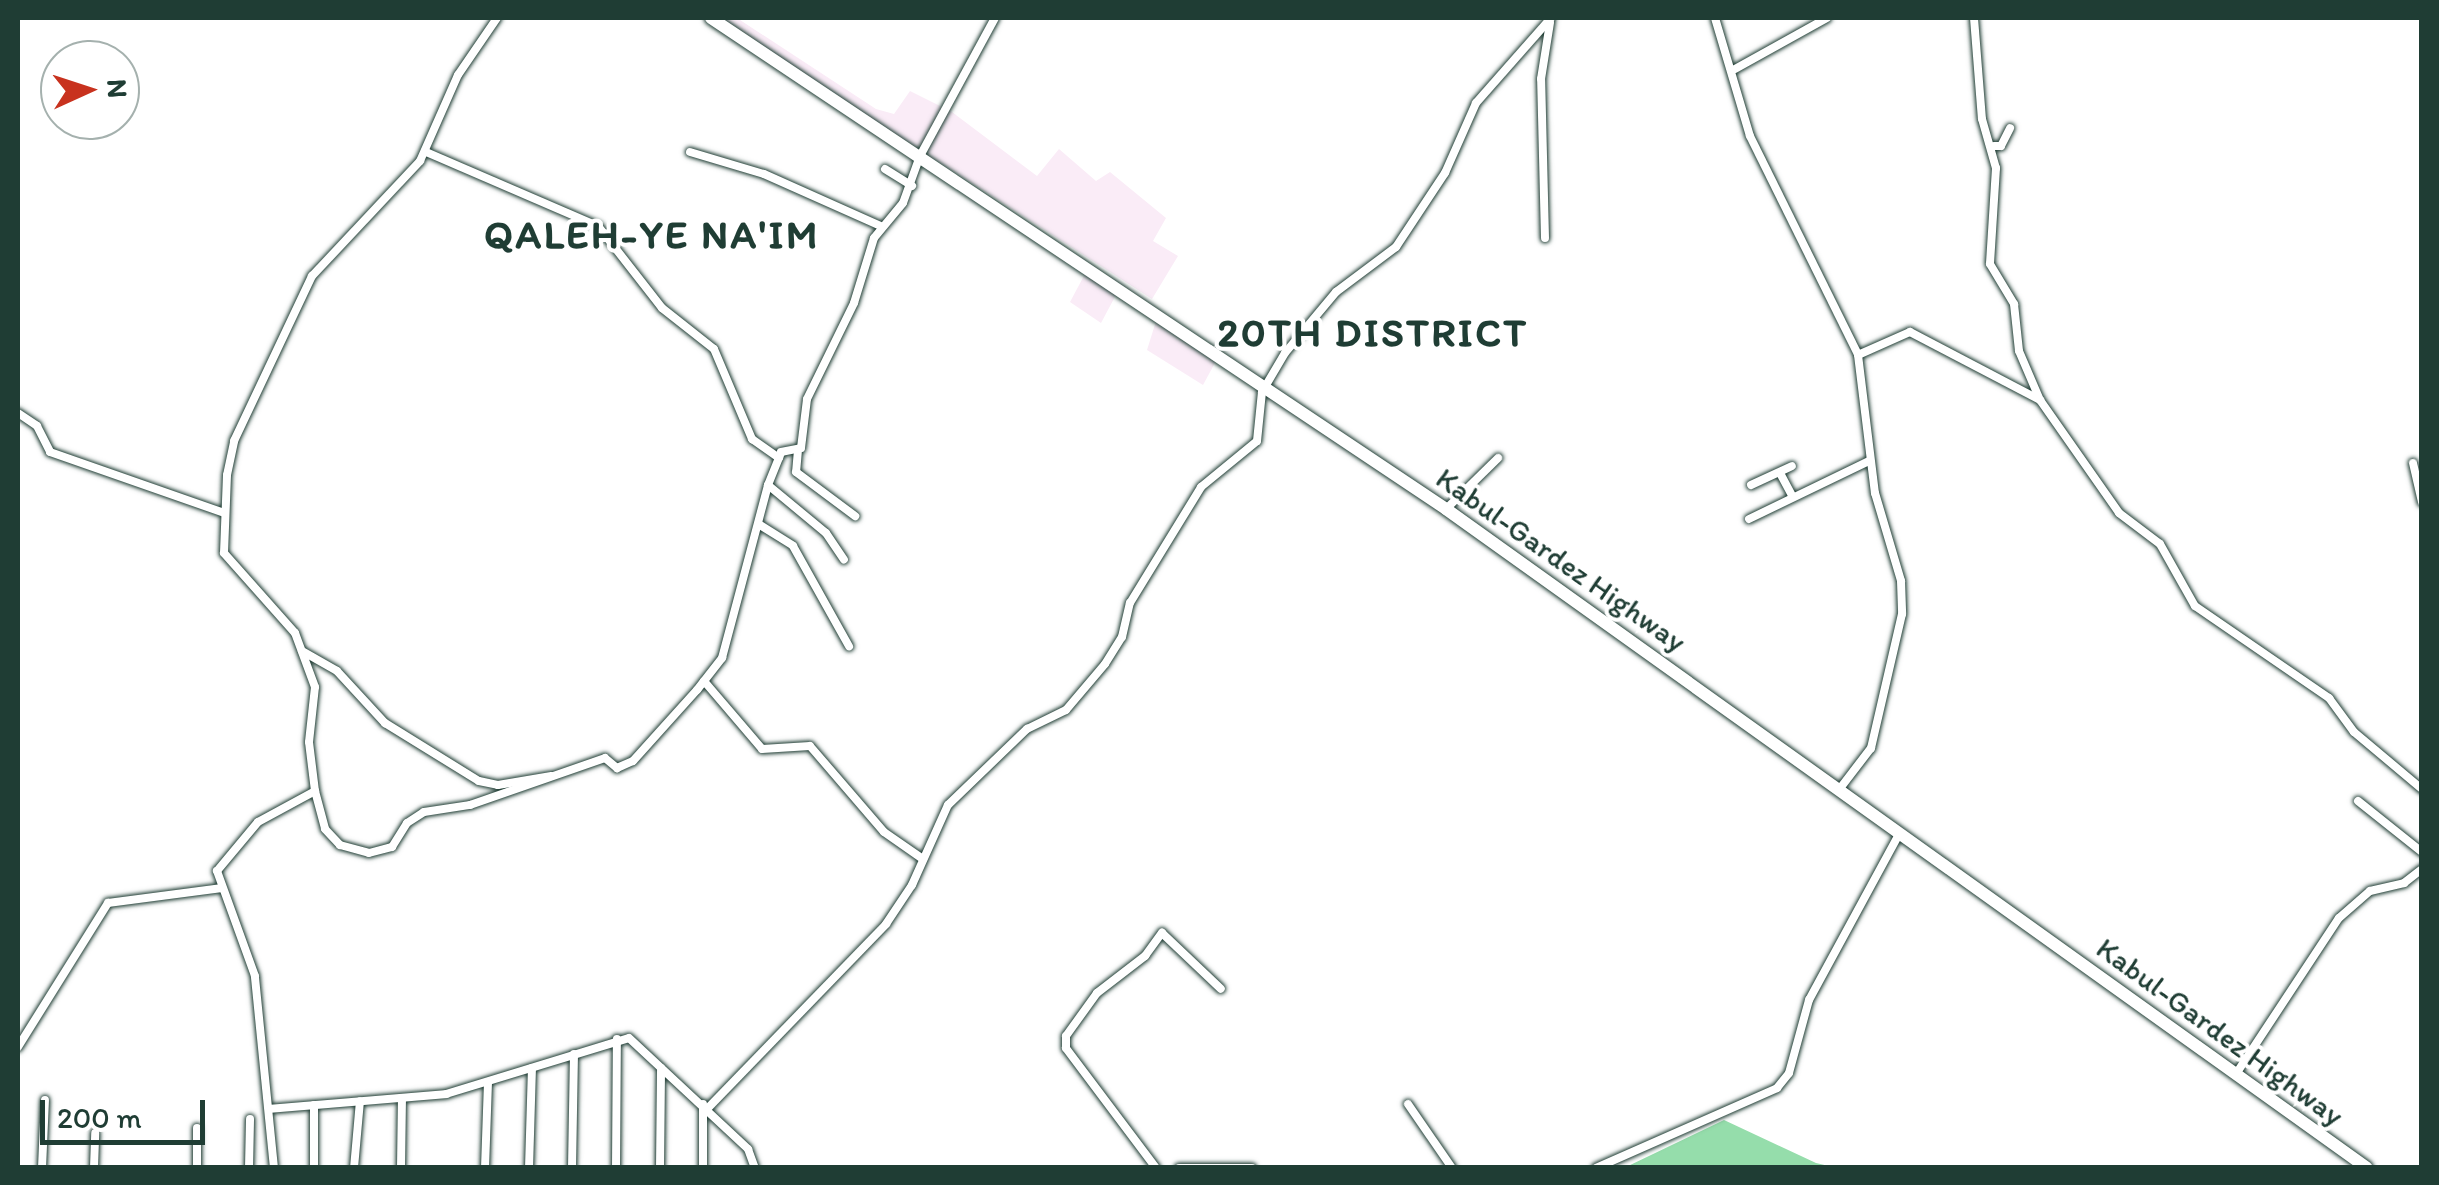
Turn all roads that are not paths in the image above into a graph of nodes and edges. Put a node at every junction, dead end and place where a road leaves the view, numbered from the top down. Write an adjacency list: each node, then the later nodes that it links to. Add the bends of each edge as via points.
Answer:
1 (497, 18): 12 (street, via 458,75)
2 (710, 18): 8 (highway, Kabul-Gardez Highway)
3 (995, 18): 14 (street)
4 (1715, 18): 9 (street)
5 (1827, 18): 9 (street)
6 (1974, 18): 11 (street, via 1982,118)
7 (1551, 20): 18 (street, via 1541,79); 20 (street, via 1476,102 1445,173 1396,247 1336,292)
8 (729, 22): 14 (highway, Kabul-Gardez Highway)
9 (1735, 69): 19 (street, via 1750,136)
10 (2010, 128): 11 (street, via 2002,146 1995,149)
11 (1991, 140): 21 (street, via 1990,264 2014,304 2019,352)
12 (426, 152): 24 (street, via 598,226 662,308 714,349 752,439); 35 (street, via 312,276 234,440)
13 (690, 152): 17 (street, via 764,174)
14 (920, 156): 16 (street); 20 (highway, Kabul-Gardez Highway)
15 (884, 168): 16 (street)
16 (912, 186): 17 (street)
17 (880, 226): 23 (street, via 854,303 808,399)
18 (1545, 238)
19 (1858, 355): 21 (street, via 1910,332); 26 (street)
20 (1265, 384): 34 (highway, Kabul-Gardez Highway); 50 (street, via 1257,441 1201,487 1130,603 1122,637 1105,664 1066,710 1027,729 948,805)
21 (2040, 400): 44 (street, via 2119,513 2160,544 2194,606 2329,698 2354,732)
22 (18, 413): 35 (street, via 37,426 50,452)
23 (798, 450): 24 (street, via 781,452); 36 (street, via 796,472)
24 (780, 458): 31 (street)
25 (1498, 458): 34 (street)
26 (1869, 461): 32 (street); 45 (street, via 1901,581 1902,614 1870,748)
27 (2413, 464): 33 (street)
28 (1792, 466): 29 (street)
29 (1780, 473): 30 (street); 32 (street)
30 (1751, 485)
31 (768, 486): 38 (street); 39 (street, via 826,533)
32 (1792, 496): 37 (street)
33 (2422, 502)
34 (1446, 510): 45 (highway, Kabul-Gardez Highway)
35 (224, 513): 41 (street, via 224,553 295,633)
36 (855, 516)
37 (1749, 519)
38 (760, 524): 40 (street, via 793,546); 42 (street, via 722,658)
39 (844, 560)
40 (849, 646)
41 (302, 651): 43 (street, via 337,672 385,723 479,781 498,785); 46 (street, via 315,687 309,742)
42 (704, 681): 43 (street, via 632,761 617,768 606,758); 50 (street, via 762,748 810,746 884,832)
43 (566, 776): 46 (street, via 424,812 406,823 392,847 369,853 340,845 325,828)
44 (2422, 789)
45 (1838, 791): 48 (highway, Kabul-Gardez Highway)
46 (316, 792): 52 (street, via 245,835 220,862)
47 (2358, 801): 49 (street)
48 (1899, 834): 59 (highway, Kabul-Gardez Highway); 90 (street, via 1809,1000 1789,1073 1778,1088)
49 (2422, 852)
50 (920, 857): 66 (street, via 912,885 886,924)
51 (2422, 869): 59 (street, via 2370,891 2338,918)
52 (222, 888): 55 (street, via 108,903); 67 (street, via 230,895 255,976)
53 (1220, 989): 86 (street, via 1162,933 1145,956 1097,994 1066,1036 1066,1048)
54 (616, 1039): 56 (street); 58 (street, via 633,1040); 82 (street)
55 (18, 1046)
56 (574, 1054): 57 (street); 81 (street)
57 (532, 1068): 60 (street); 80 (street)
58 (660, 1068): 66 (street); 83 (street)
59 (2236, 1074): 91 (highway, Kabul-Gardez Highway)
60 (488, 1083): 61 (street); 79 (street)
61 (402, 1098): 63 (street); 78 (street)
62 (44, 1100): 71 (street)
63 (360, 1100): 65 (street); 77 (street)
64 (1408, 1104): 89 (street)
65 (314, 1105): 67 (street); 76 (street)
66 (706, 1106): 84 (street); 85 (street, via 748,1149)
67 (268, 1109): 75 (street)
68 (250, 1118): 74 (street)
69 (197, 1128): 73 (street)
70 (95, 1132): 72 (street)
71 (42, 1168)
72 (94, 1168)
73 (198, 1168)
74 (249, 1168)
75 (274, 1168)
76 (314, 1168)
77 (354, 1168)
78 (401, 1168)
79 (486, 1168)
80 (529, 1168)
81 (572, 1168)
82 (616, 1168)
83 (660, 1168)
84 (703, 1168)
85 (754, 1168)
86 (1156, 1168)
87 (1179, 1168): 88 (street)
88 (1252, 1168)
89 (1452, 1168)
90 (1596, 1168)
91 (2367, 1168)

